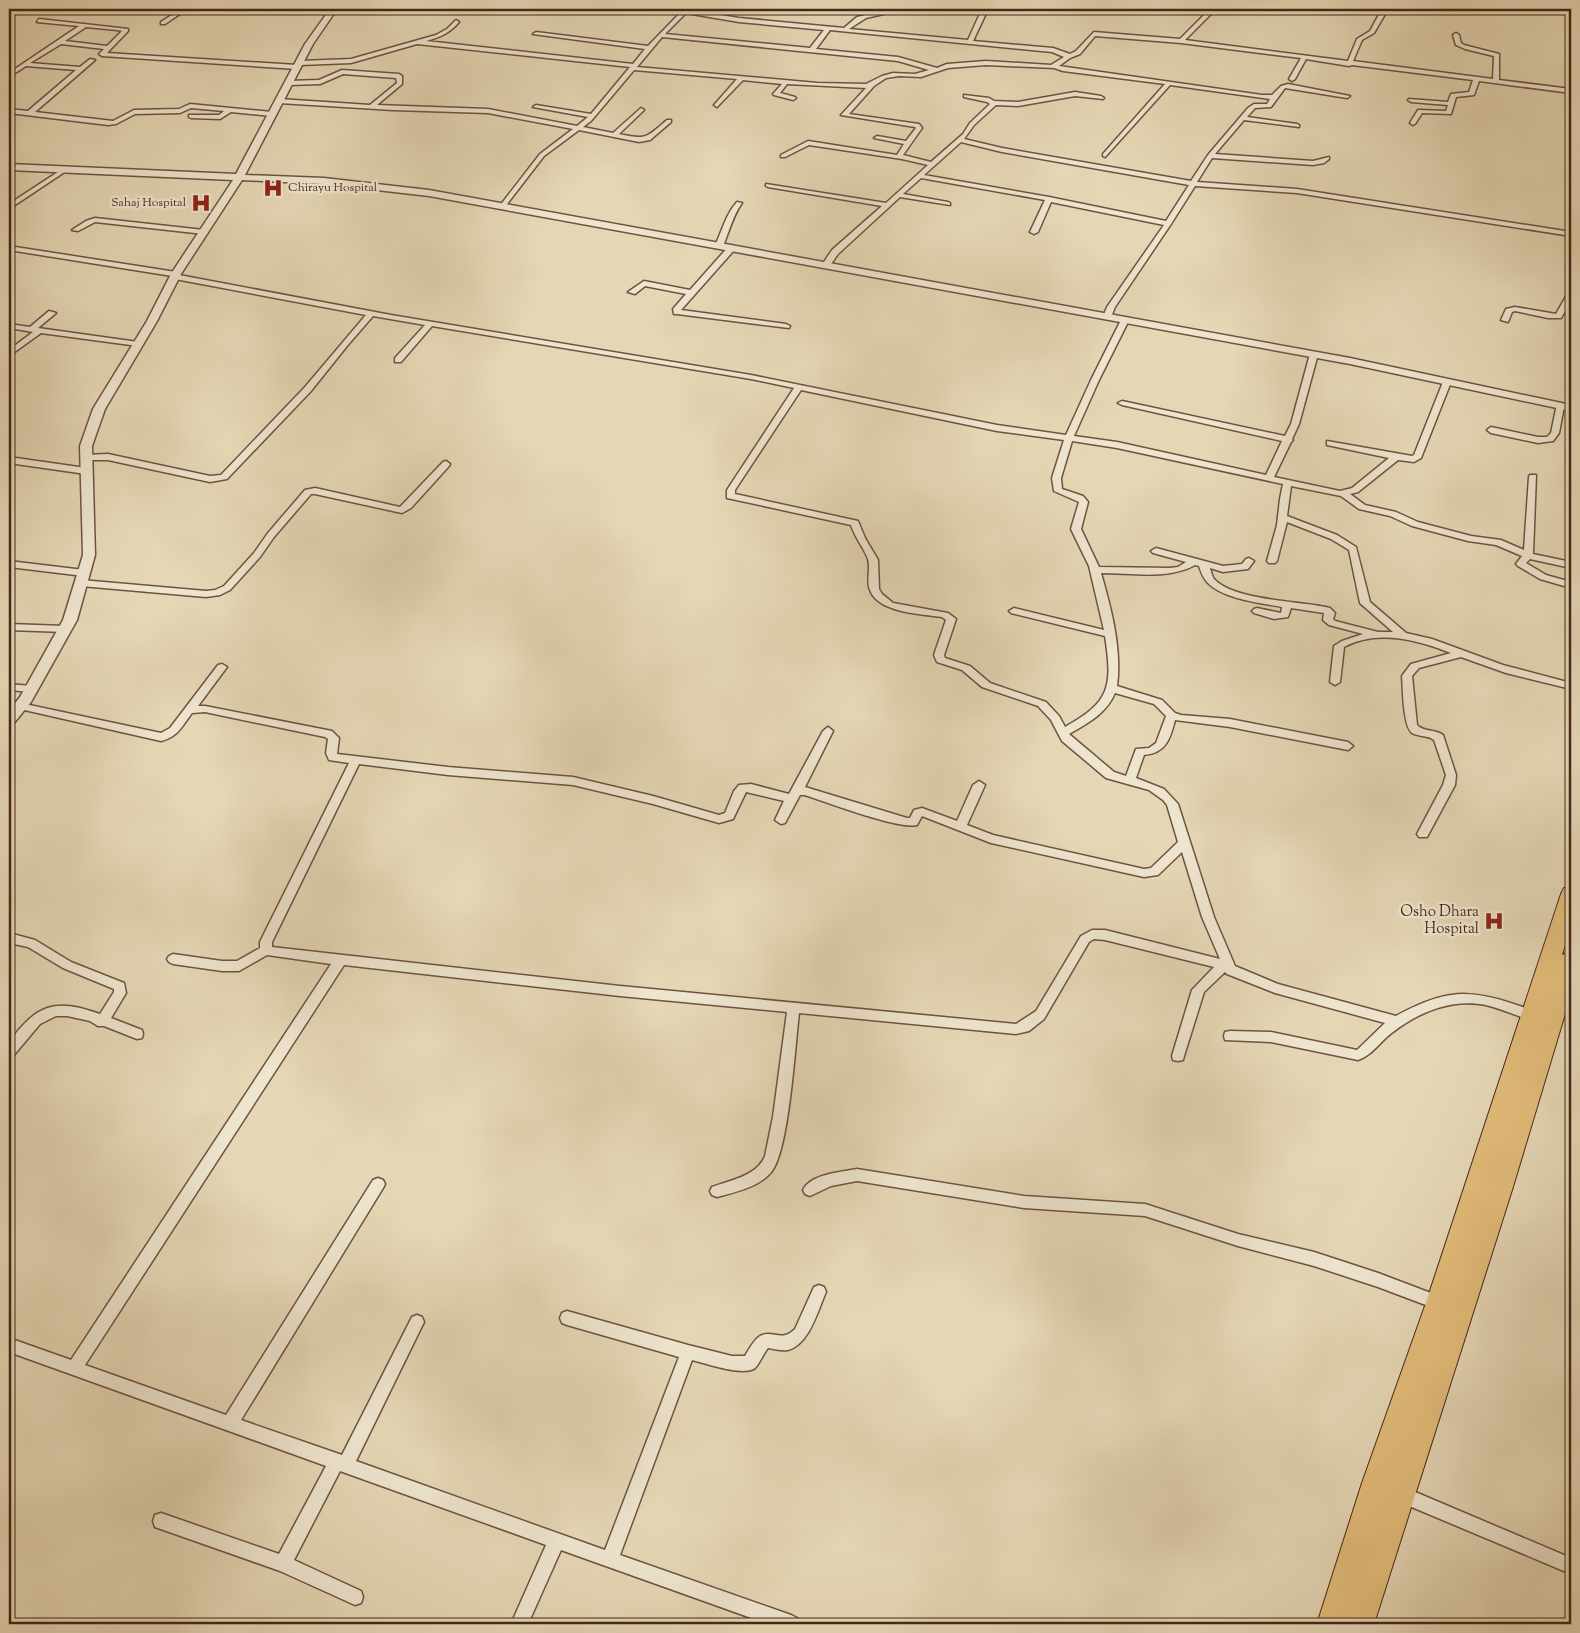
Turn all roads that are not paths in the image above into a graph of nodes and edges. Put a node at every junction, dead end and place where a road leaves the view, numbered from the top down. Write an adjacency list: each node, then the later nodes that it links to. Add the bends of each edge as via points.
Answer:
1 (184, 9): 12 (street)
2 (280, 9): 8 (street)
3 (670, 9): 9 (street)
4 (888, 9): 15 (street, via 863,15)
5 (985, 9): 22 (street)
6 (1213, 9): 19 (street)
7 (1385, 9): 29 (street, via 1372,32 1360,39)
8 (331, 10): 31 (street)
9 (685, 10): 14 (street, via 732,19); 17 (street)
10 (39, 21): 13 (street)
11 (456, 22): 21 (street, via 443,33)
12 (163, 23)
13 (85, 25): 20 (street); 23 (street, via 126,30)
14 (828, 29): 15 (street); 25 (street)
15 (844, 30): 22 (street)
16 (536, 34): 24 (street)
17 (661, 35): 24 (street); 25 (street)
18 (1456, 35): 41 (street, via 1462,47 1497,55)
19 (1182, 41): 26 (street, via 1094,34 1085,48); 27 (street)
20 (61, 42): 23 (street); 30 (street)
21 (417, 42): 31 (street, via 350,61); 33 (street)
22 (970, 42): 26 (street, via 1053,50)
23 (108, 48): 31 (street, via 102,54)
24 (649, 48): 33 (street)
25 (812, 50): 35 (street, via 898,59)
26 (1068, 56): 32 (street)
27 (1304, 58): 29 (street); 38 (street)
28 (92, 60): 34 (street)
29 (1349, 64): 39 (street)
30 (27, 65): 34 (street); 36 (street)
31 (298, 65): 42 (street)
32 (1054, 66): 35 (street, via 986,63); 43 (street)
33 (633, 67): 37 (street); 64 (street)
34 (81, 69): 61 (street)
35 (934, 69): 44 (street, via 920,76 888,75)
36 (9, 75)
37 (742, 78): 40 (street); 55 (street)
38 (1292, 79)
39 (1476, 80): 41 (street); 54 (street, via 1472,94 1453,95)
40 (786, 82): 44 (street); 49 (street, via 776,94)
41 (1496, 82): 45 (street)
42 (289, 83): 52 (street); 56 (street, via 320,82 342,72 399,76 400,82)
43 (1168, 84): 48 (street); 76 (street)
44 (871, 86): 74 (street, via 844,115 917,125 919,128)
45 (1571, 91)
46 (966, 96): 53 (street)
47 (1347, 96): 48 (street, via 1284,86)
48 (1274, 97): 65 (street, via 1269,106 1252,107)
49 (793, 98)
50 (1101, 98): 53 (street, via 1075,94 1018,104)
51 (1411, 100): 54 (street)
52 (279, 101): 56 (street); 62 (street)
53 (994, 103): 73 (street)
54 (1451, 104): 67 (street, via 1448,114 1420,111)
55 (717, 105)
56 (372, 106): 69 (street, via 477,110)
57 (536, 107): 64 (street)
58 (230, 110): 61 (street, via 190,106 176,112 142,111 111,123); 62 (street); 63 (street, via 220,117)
59 (641, 110): 71 (street)
60 (9, 111): 61 (street)
61 (30, 113)
62 (272, 114): 85 (street)
63 (191, 116)
64 (591, 116): 69 (street)
65 (1242, 118): 68 (street); 78 (street)
66 (669, 122): 71 (street, via 646,140)
67 (1413, 123)
68 (1297, 126)
69 (578, 129): 71 (street); 93 (street, via 542,156)
70 (881, 131): 72 (street)
71 (615, 135)
72 (877, 138): 74 (street); 75 (street)
73 (959, 140): 81 (street); 86 (street)
74 (907, 143): 79 (street)
75 (868, 152): 77 (street, via 808,143); 79 (street)
76 (1105, 154)
77 (783, 156)
78 (1210, 156): 80 (street, via 1317,163); 86 (street)
79 (900, 157): 81 (street)
80 (1327, 158)
81 (932, 164): 84 (street)
82 (9, 167): 83 (street)
83 (64, 170): 85 (street); 94 (street)
84 (918, 176): 88 (street); 89 (street)
85 (239, 178): 93 (street, via 374,185); 97 (street)
86 (1194, 184): 95 (street); 99 (street, via 1304,192)
87 (768, 185): 92 (street)
88 (898, 195): 91 (street); 92 (street)
89 (1049, 199): 95 (street); 98 (street)
90 (739, 203): 100 (street)
91 (948, 204)
92 (887, 205): 103 (street, via 835,252)
93 (502, 207): 100 (street)
94 (9, 208)
95 (1168, 224): 110 (street, via 1110,307)
96 (76, 230): 97 (street, via 95,220)
97 (204, 232): 104 (street)
98 (1034, 232)
99 (1571, 234)
100 (718, 246): 102 (street)
101 (9, 248): 104 (street)
102 (732, 248): 103 (street); 106 (street)
103 (826, 265): 110 (street)
104 (176, 276): 109 (street); 117 (street)
105 (632, 292): 106 (street, via 644,283)
106 (691, 293): 115 (street, via 677,312)
107 (1571, 295): 112 (street, via 1558,316 1514,309)
108 (52, 313): 116 (street)
109 (372, 314): 113 (street); 130 (street, via 308,389 224,477 210,478 108,457)
110 (1107, 317): 111 (street)
111 (1125, 320): 119 (street); 127 (street)
112 (1505, 320)
113 (431, 323): 120 (street); 122 (street)
114 (9, 326): 116 (street)
115 (786, 326)
116 (36, 329): 117 (street); 118 (street)
117 (138, 344): 130 (street, via 99,409 86,446)
118 (9, 354)
119 (1314, 354): 121 (street); 128 (street, via 1303,402)
120 (398, 360)
121 (1447, 382): 124 (street); 131 (street, via 1418,456 1414,460)
122 (799, 387): 127 (street, via 972,423); 171 (street, via 730,496 855,524 873,560 874,589 878,596 890,605 945,615 952,620 939,658 966,668 986,685 1042,704 1055,718)
123 (1122, 403): 128 (street)
124 (1560, 406): 125 (street); 126 (street, via 1555,432 1550,439 1538,440)
125 (1571, 408)
126 (1490, 430)
127 (1068, 438): 136 (street, via 1167,454); 148 (street, via 1056,486 1058,491 1083,500 1076,529)
128 (1289, 440): 136 (street)
129 (1330, 443): 131 (street)
130 (86, 458): 134 (street)
131 (1396, 458): 138 (street, via 1355,490)
132 (9, 460): 134 (street)
133 (446, 464): 149 (street, via 402,510 308,492 257,555 227,588 218,593)
134 (86, 471): 149 (street, via 89,555)
135 (1532, 477): 141 (street)
136 (1269, 478): 137 (street)
137 (1288, 482): 138 (street); 139 (street)
138 (1344, 494): 141 (street, via 1362,507 1393,514 1415,524 1498,542)
139 (1282, 517): 143 (street); 157 (street, via 1334,537 1353,549 1365,603)
140 (1156, 552): 144 (street)
141 (1528, 556): 147 (street); 150 (street, via 1521,563 1523,567)
142 (1250, 561): 146 (street, via 1239,569)
143 (1272, 561)
144 (1193, 562): 146 (street); 148 (street, via 1182,569 1170,571)
145 (9, 564): 149 (street)
146 (1204, 565): 151 (street, via 1210,580 1221,589)
147 (1571, 565)
148 (1096, 570): 156 (street)
149 (82, 578): 155 (street)
150 (1571, 585)
151 (1287, 605): 153 (street, via 1283,616); 158 (street, via 1326,610 1332,623)
152 (1014, 611): 156 (street)
153 (1257, 611)
154 (9, 627): 155 (street)
155 (65, 629): 165 (street)
156 (1109, 634): 164 (street, via 1114,672)
157 (1402, 634): 158 (street); 159 (street)
158 (1376, 635): 161 (street, via 1339,646)
159 (1460, 654): 162 (street); 179 (street, via 1415,666 1407,676 1412,726 1417,731 1439,738 1451,775)
160 (222, 667): 167 (street)
161 (1335, 682)
162 (1571, 686)
163 (9, 687): 165 (street)
164 (1112, 688): 168 (street, via 1158,702); 171 (street, via 1099,710)
165 (31, 689): 166 (street)
166 (20, 706): 167 (street, via 162,737 173,733); 169 (street)
167 (189, 710): 173 (street, via 205,709 328,734 334,738 333,757)
168 (1171, 715): 172 (street); 174 (street, via 1164,740 1157,748 1140,752)
169 (9, 720)
170 (828, 731): 176 (street)
171 (1062, 733): 174 (street, via 1110,775)
172 (1348, 746)
173 (356, 760): 176 (street, via 573,781 719,819 729,816 743,788 785,797); 184 (street, via 266,942)
174 (1129, 781): 180 (street, via 1160,790 1166,796 1172,804)
175 (979, 785): 178 (street)
176 (794, 795): 177 (street); 178 (street, via 806,791 907,822 913,822 922,812)
177 (781, 820)
178 (960, 828): 180 (street, via 990,839 1144,873 1154,872)
179 (1423, 834)
180 (1184, 843): 188 (street)
181 (1571, 894): 182 (highway)
182 (1566, 931): 190 (highway)
183 (9, 938): 192 (street, via 31,943 67,966 120,986 120,992)
184 (266, 950): 185 (street, via 239,966); 187 (street, via 273,954)
185 (173, 959)
186 (1571, 959): 209 (highway)
187 (340, 961): 189 (street, via 620,992); 206 (street)
188 (1227, 969): 189 (street, via 1198,957 1094,934 1085,939 1040,1014 1016,1029); 191 (street, via 1275,988); 196 (street, via 1198,990)
189 (794, 1007): 199 (street, via 772,1161 758,1174)
190 (1533, 1016): 191 (street, via 1487,1000 1457,998); 201 (highway)
191 (1395, 1021): 194 (street, via 1358,1055 1271,1037)
192 (102, 1022): 193 (street); 195 (street, via 71,1010 56,1010 31,1025)
193 (137, 1034)
194 (1230, 1036)
195 (9, 1051)
196 (1178, 1056)
197 (378, 1184): 207 (street)
198 (810, 1190): 201 (street, via 828,1180 857,1175 1024,1202 1145,1210 1238,1240 1314,1259)
199 (717, 1191)
200 (819, 1292): 205 (street, via 796,1339 788,1344 766,1341 749,1363 732,1363)
201 (1439, 1303): 218 (highway, via 1376,1483)
202 (567, 1318): 205 (street)
203 (417, 1322): 208 (street)
204 (9, 1345): 206 (street)
205 (688, 1352): 212 (street)
206 (74, 1368): 207 (street)
207 (230, 1423): 208 (street)
208 (341, 1462): 211 (street); 213 (street)
209 (1401, 1494): 214 (street); 219 (highway)
210 (161, 1521): 213 (street)
211 (557, 1540): 212 (street); 216 (street)
212 (610, 1559): 217 (street)
213 (283, 1564): 215 (street)
214 (1571, 1566)
215 (355, 1597)
216 (520, 1624)
217 (791, 1624)
218 (1332, 1624)
219 (1359, 1624)

